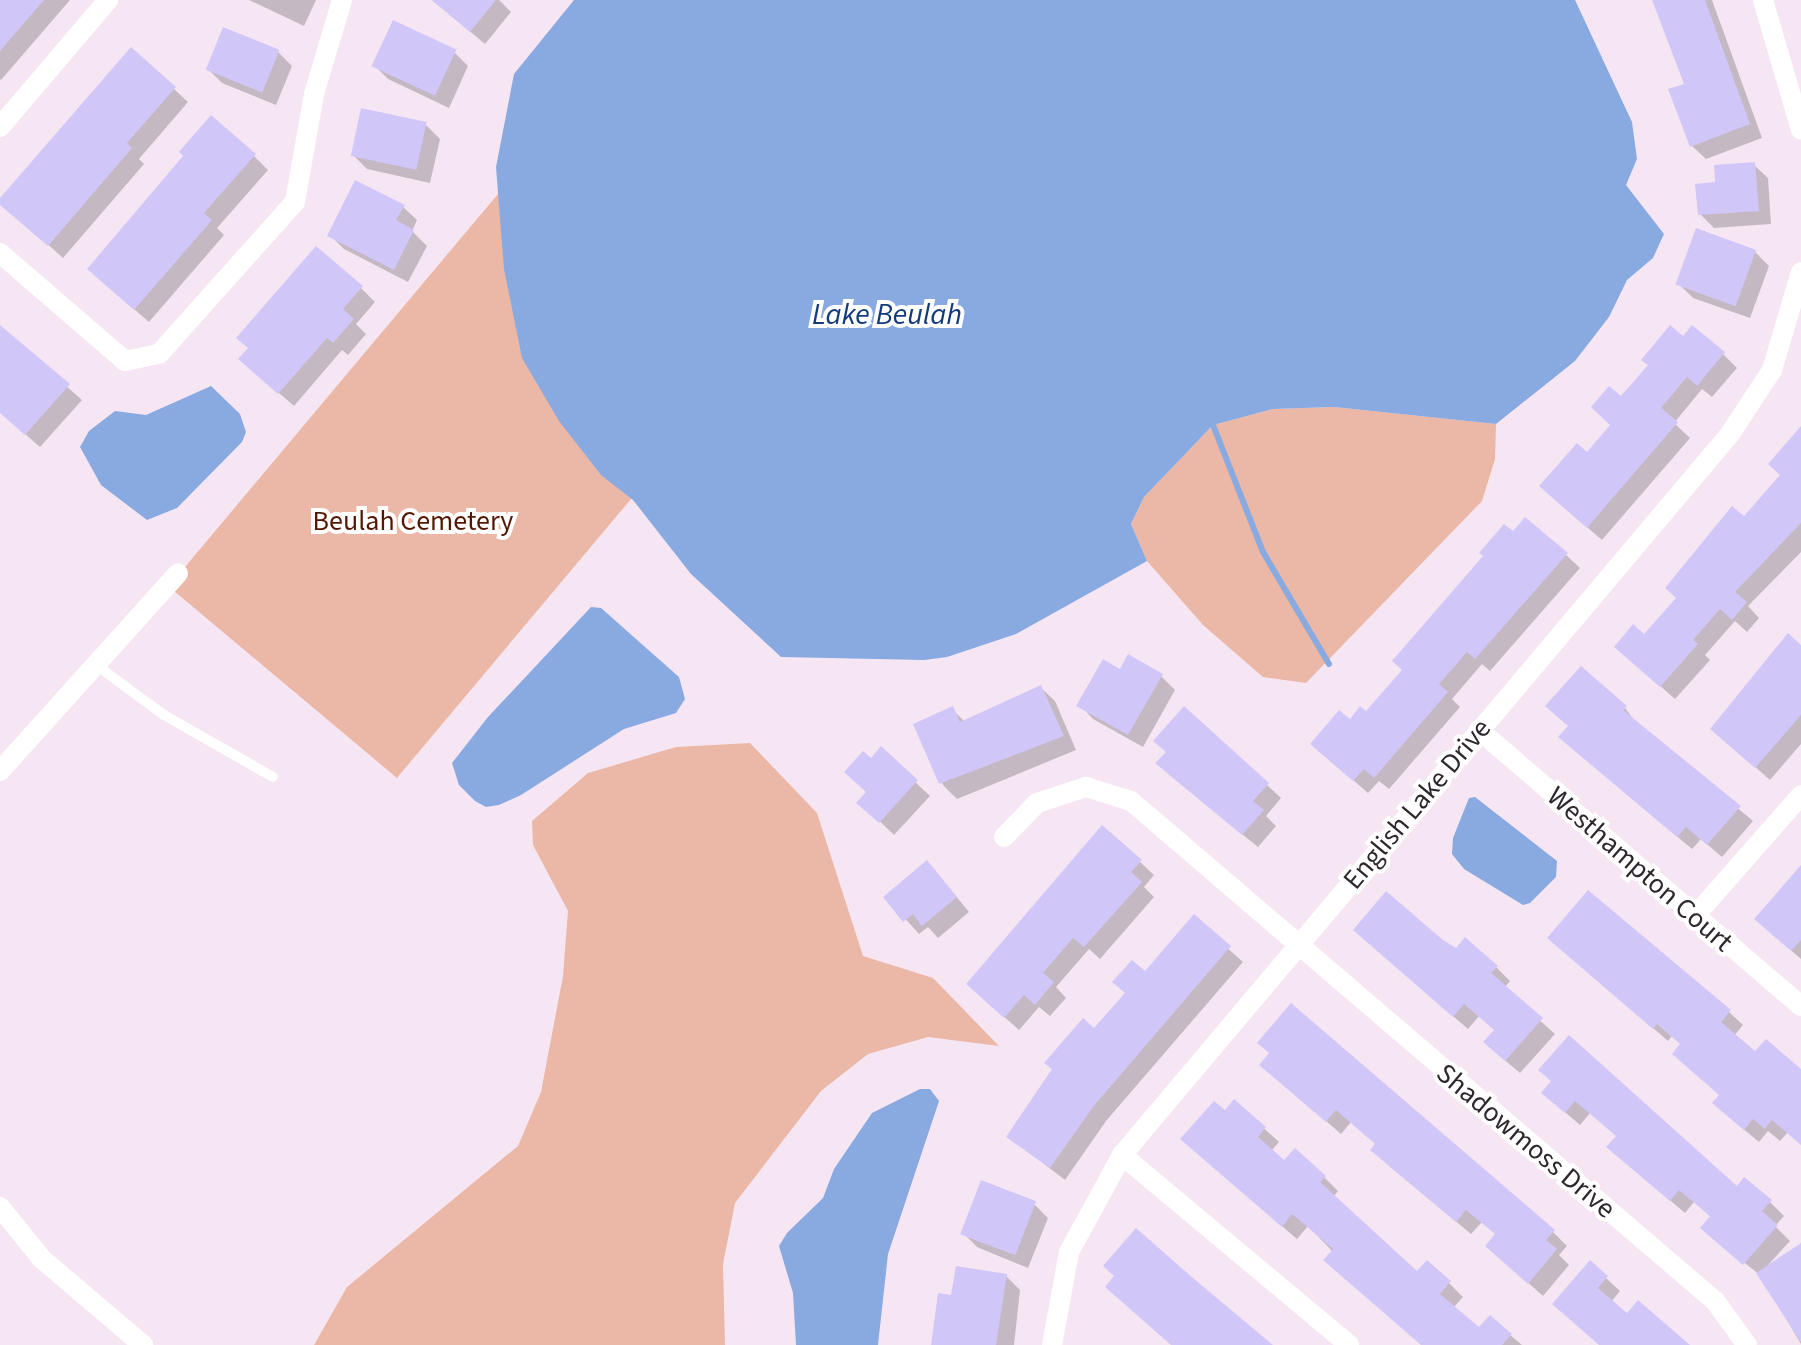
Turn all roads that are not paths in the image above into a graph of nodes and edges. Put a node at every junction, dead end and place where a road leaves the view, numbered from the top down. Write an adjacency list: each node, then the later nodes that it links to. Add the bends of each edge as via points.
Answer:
1 (108, 0): 4 (street)
2 (342, 0): 6 (street, via 314,94 296,202 159,354 125,361)
3 (1763, 0): 5 (street)
4 (0, 127)
5 (1801, 130)
6 (0, 254)
7 (1801, 272): 10 (street, English Lake Drive, via 1772,370 1730,434)
8 (178, 573): 9 (street)
9 (96, 665): 11 (street); 12 (lane, via 164,716)
10 (1479, 730): 15 (street, Westhampton Court); 16 (street, English Lake Drive)
11 (0, 771)
12 (273, 777)
13 (1801, 795): 15 (street)
14 (1004, 837): 16 (street, Shadowmoss Drive, via 1037,803 1086,787 1131,801)
15 (1694, 917): 17 (street, Westhampton Court)
16 (1296, 946): 18 (street, English Lake Drive); 23 (street, Shadowmoss Drive, via 1715,1302)
17 (1801, 1006)
18 (1122, 1155): 21 (street, English Lake Drive, via 1068,1252); 22 (street)
19 (0, 1207): 20 (street, via 42,1259)
20 (143, 1345)
21 (1052, 1345)
22 (1349, 1345)
23 (1747, 1345)

